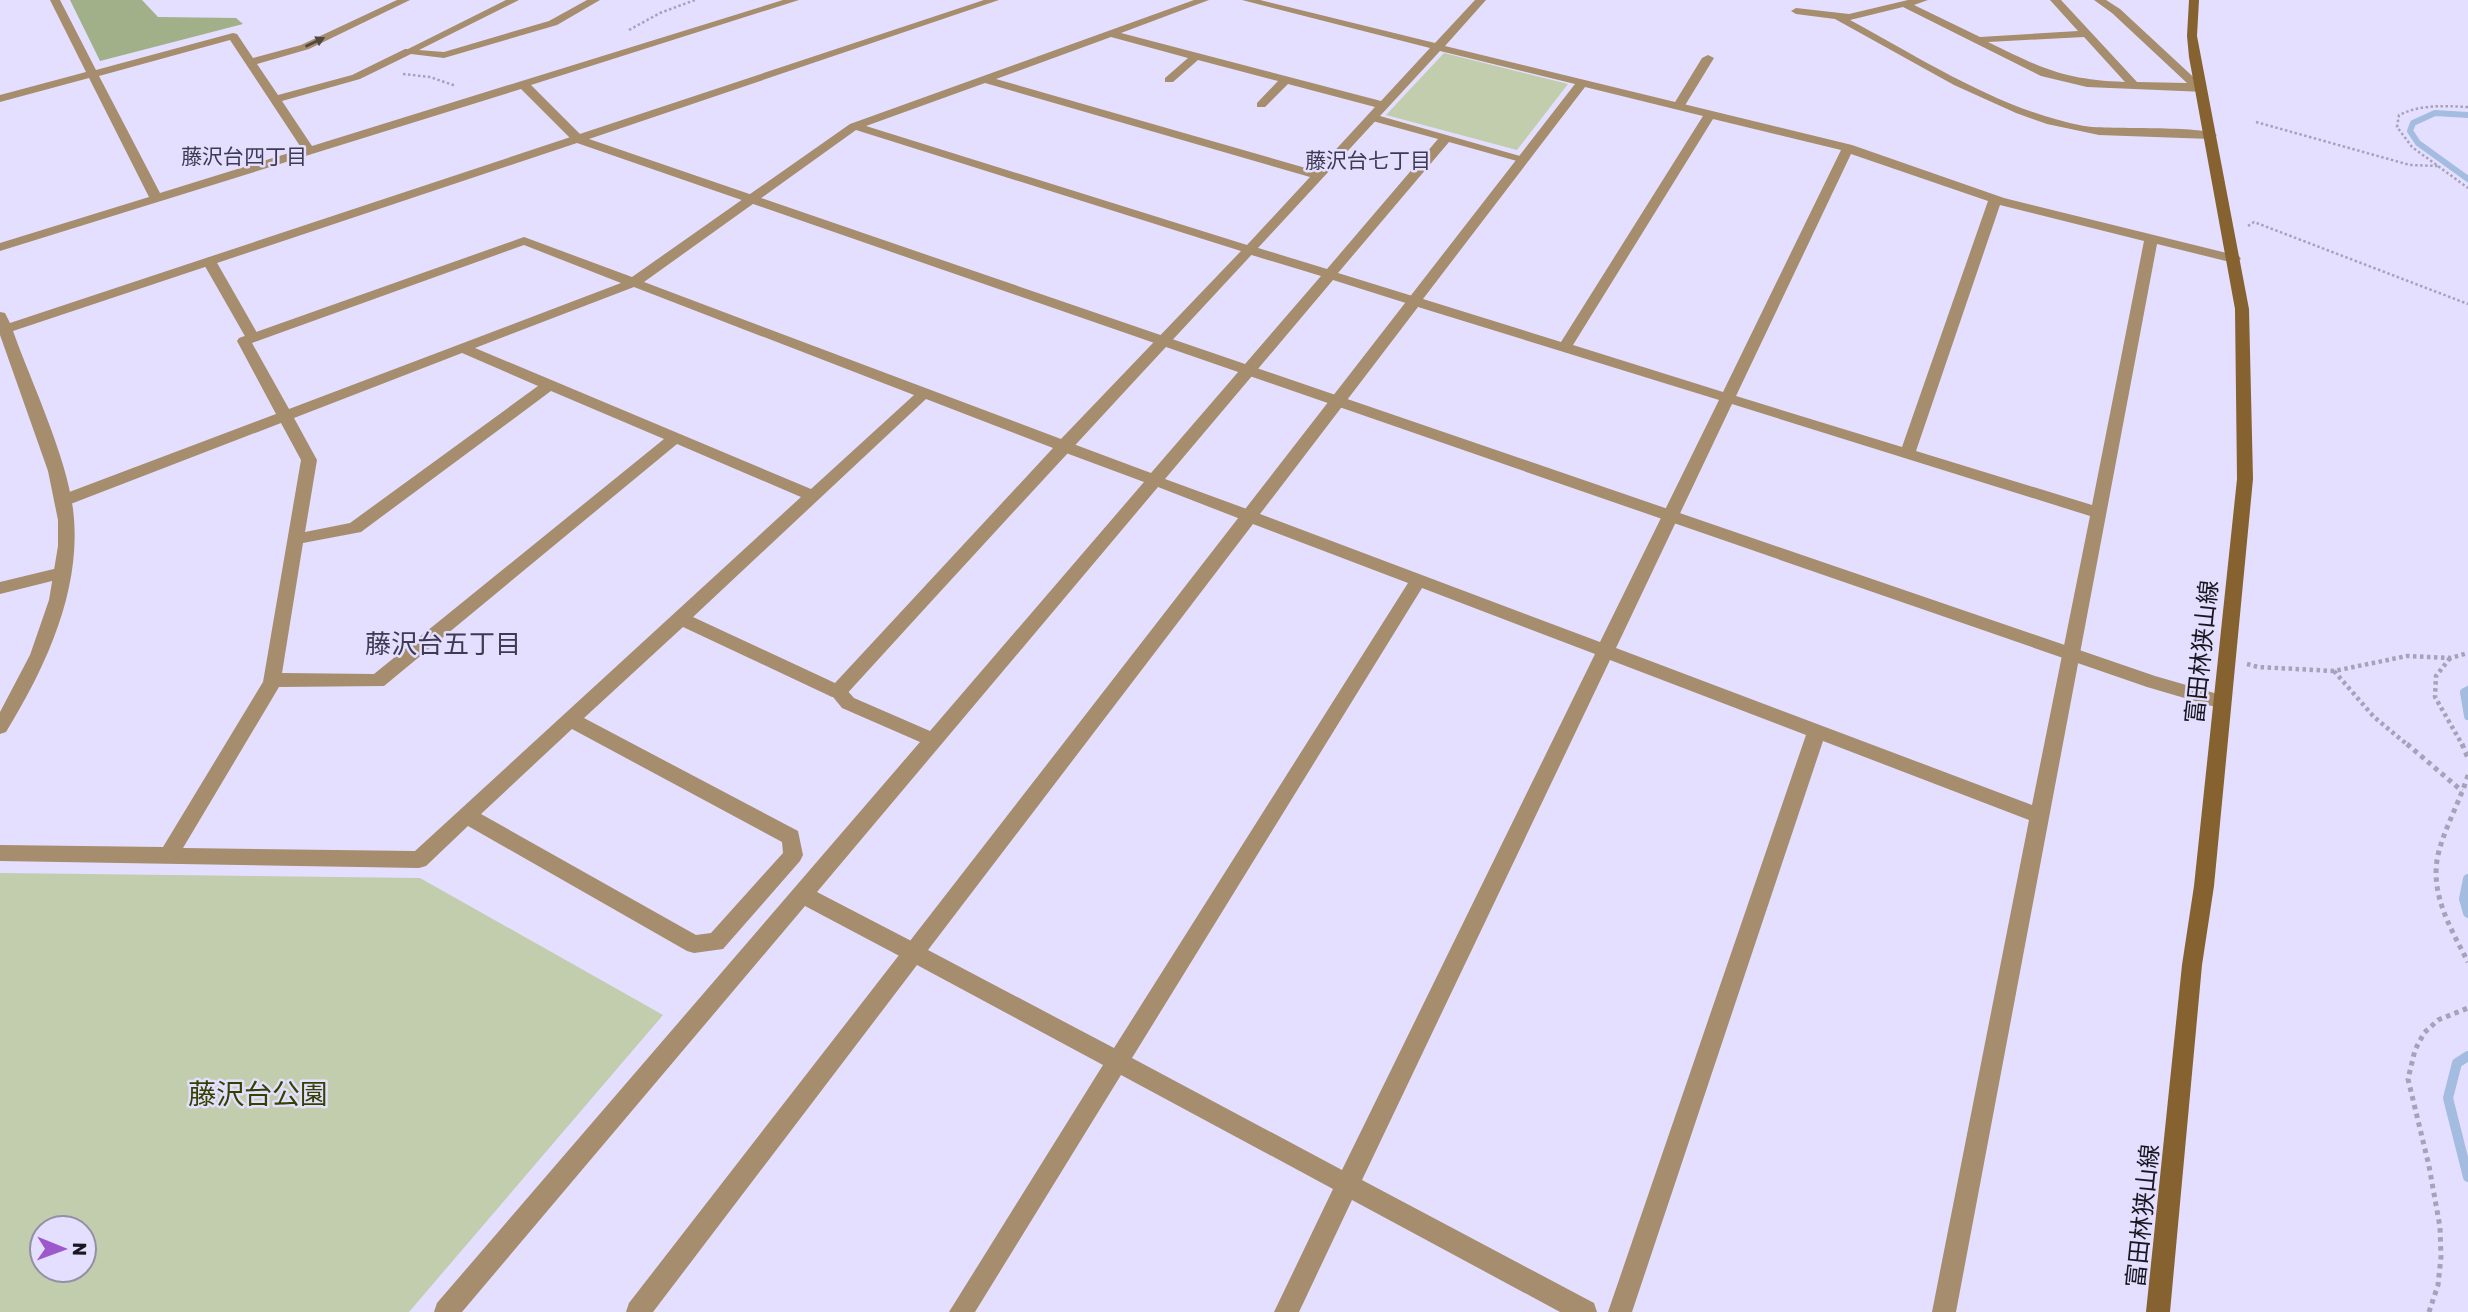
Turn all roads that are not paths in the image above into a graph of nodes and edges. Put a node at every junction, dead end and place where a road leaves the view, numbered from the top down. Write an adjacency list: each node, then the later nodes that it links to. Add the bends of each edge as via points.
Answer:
1 (55, 0): 25 (street)
2 (405, 0): 24 (street, one-way to 2, via 305,47)
3 (514, 0): 21 (street)
4 (595, 0): 21 (street, via 553,23 454,52 427,55)
5 (794, 0): 31 (street)
6 (1205, 0): 17 (street)
7 (1247, 0): 20 (street)
8 (1481, 0): 20 (street)
9 (1923, 0): 14 (street)
10 (2054, 0): 18 (street)
11 (2099, 0): 32 (street)
12 (2194, 0): 32 (main road, 富田林狭山線, via 2192,36)
13 (986, 1): 43 (street)
14 (1904, 4): 16 (street); 19 (street)
15 (1796, 11): 16 (street)
16 (1849, 17): 41 (street, via 1840,19 2004,105 2047,121 2107,132)
17 (1111, 34): 22 (street); 26 (street)
18 (2086, 34): 19 (street); 30 (street)
19 (1978, 41): 30 (street, via 2061,79)
20 (1438, 47): 29 (street); 36 (street)
21 (410, 51): 34 (street, via 356,76)
22 (1196, 56): 27 (street); 28 (street)
23 (1708, 58): 37 (street)
24 (250, 62): 25 (street, via 233,36); 34 (street)
25 (93, 74): 33 (street); 48 (street)
26 (985, 79): 40 (street); 47 (street)
27 (1169, 80)
28 (1286, 80): 35 (street); 36 (street)
29 (1582, 83): 37 (street); 46 (street)
30 (2133, 84): 32 (street)
31 (524, 85): 43 (street); 45 (street)
32 (2200, 88): 41 (main road, 富田林狭山線)
33 (0, 99)
34 (275, 100): 45 (street)
35 (1261, 105)
36 (1385, 106): 39 (street)
37 (1678, 107): 38 (street)
38 (1710, 114): 44 (street); 63 (street)
39 (1373, 118): 42 (street); 47 (street)
40 (854, 127): 49 (street); 53 (street)
41 (2211, 135): 54 (main road, 富田林狭山線)
42 (1446, 138): 46 (street); 56 (street)
43 (578, 139): 49 (street); 55 (street)
44 (1848, 149): 50 (street); 67 (street)
45 (309, 150): 48 (street)
46 (1524, 159): 58 (street)
47 (1320, 176): 53 (street)
48 (156, 198): 52 (street)
49 (751, 199): 57 (street); 61 (street)
50 (1995, 200): 51 (street); 72 (street)
51 (2151, 239): 54 (street); 76 (street)
52 (0, 247)
53 (1250, 250): 56 (street); 61 (street)
54 (2234, 259): 88 (main road, 富田林狭山線, via 2242,309 2245,480)
55 (209, 261): 59 (street); 60 (street)
56 (1330, 275): 58 (street); 64 (street)
57 (633, 283): 60 (street, via 524,242); 62 (street); 66 (street)
58 (1414, 301): 63 (street); 68 (street)
59 (2, 325): 75 (street, via 22,371)
60 (253, 338): 69 (street, via 244,341)
61 (1165, 341): 64 (street); 71 (street)
62 (462, 348): 65 (street); 69 (street)
63 (1564, 348): 67 (street)
64 (1249, 370): 68 (street); 73 (street)
65 (549, 385): 70 (street); 79 (street, via 355,528)
66 (923, 394): 71 (street); 74 (street)
67 (1727, 398): 72 (street); 77 (street)
68 (1338, 400): 77 (street); 78 (street)
69 (285, 416): 75 (street); 79 (street, via 309,460)
70 (675, 438): 74 (street); 86 (street, via 379,681)
71 (1063, 446): 73 (street); 87 (street)
72 (1907, 454): 76 (street)
73 (1154, 481): 78 (street); 92 (street)
74 (813, 496): 83 (street)
75 (62, 501): 80 (street, via 66,520)
76 (2099, 513): 85 (street)
77 (1671, 514): 84 (street); 85 (street)
78 (1249, 516): 81 (street); 98 (street)
79 (296, 539): 86 (street)
80 (62, 573): 82 (street); 90 (street, via 40,651)
81 (1419, 580): 84 (street); 99 (street)
82 (0, 588)
83 (680, 618): 87 (street); 89 (street)
84 (1605, 651): 91 (street); 100 (street)
85 (2071, 653): 88 (street); 94 (street)
86 (273, 680): 96 (street)
87 (838, 692): 92 (street, via 848,703)
88 (2222, 702): 108 (main road, 富田林狭山線)
89 (571, 720): 93 (street); 93 (street, via 791,837 793,855 716,942 694,944)
90 (0, 727)
91 (1817, 731): 94 (street); 106 (street)
92 (933, 740): 97 (street)
93 (467, 816): 96 (street, via 419,860)
94 (2040, 816): 107 (street)
95 (0, 853): 96 (street)
96 (168, 856)
97 (802, 894): 98 (street); 101 (street)
98 (914, 953): 99 (street); 102 (street)
99 (1118, 1062): 100 (street); 103 (street)
100 (1347, 1185): 104 (street); 105 (street)
101 (446, 1312)
102 (638, 1312)
103 (961, 1312)
104 (1286, 1312)
105 (1585, 1312)
106 (1620, 1312)
107 (1944, 1312)
108 (2158, 1312)

